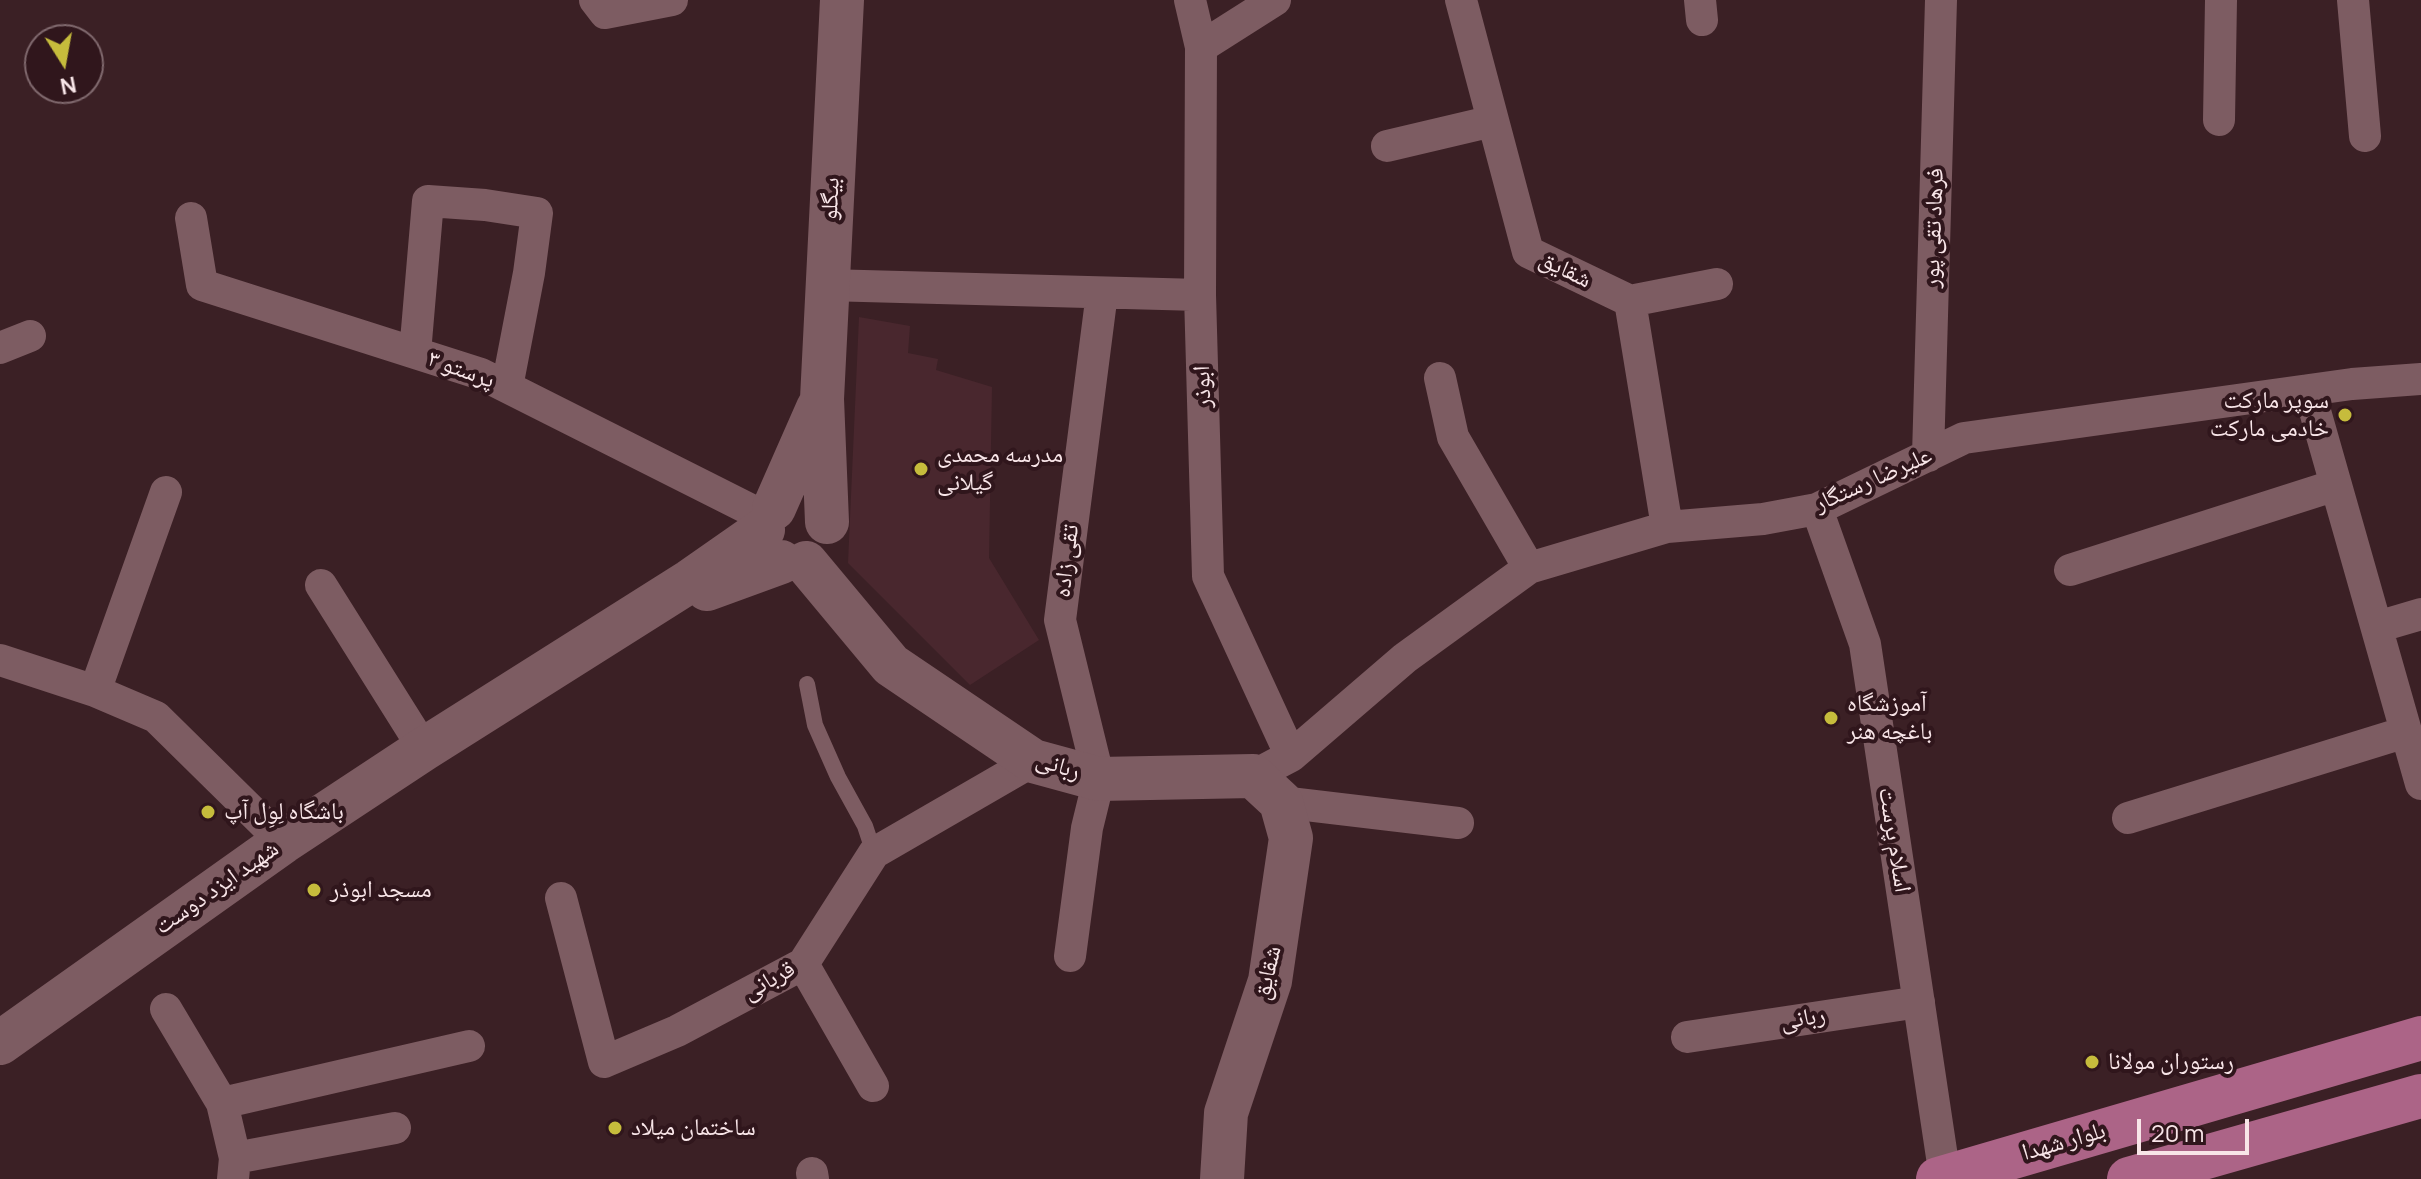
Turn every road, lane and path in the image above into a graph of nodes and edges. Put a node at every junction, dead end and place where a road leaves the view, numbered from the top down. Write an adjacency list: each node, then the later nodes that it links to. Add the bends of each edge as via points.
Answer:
1 (595, 0): 2 (street, via 605,13)
2 (672, 0)
3 (842, 0): 17 (main road, بیگلو)
4 (1190, 0): 10 (street, ابوذر)
5 (1275, 0): 10 (street)
6 (1461, 0): 12 (street, شقایق)
7 (1941, 0): 28 (street, فرهاد تقی پور)
8 (2221, 0): 11 (street)
9 (2353, 0): 13 (street)
10 (1201, 47): 19 (street, ابوذر)
11 (2219, 120)
12 (1493, 121): 14 (street); 20 (street, شقایق, via 1528,252)
13 (2365, 136)
14 (1387, 146)
15 (191, 218): 23 (street, پرستو ۳, via 202,285)
16 (1717, 284): 20 (street)
17 (826, 285): 18 (street); 33 (main road, بیگلو, via 822,399)
18 (1102, 293): 19 (street); 46 (street, تقی زاده, via 1060,620)
19 (1200, 295): 44 (street, ابوذر, via 1208,576)
20 (1630, 301): 32 (street)
21 (30, 336): 22 (street)
22 (0, 348)
23 (415, 353): 26 (street, پرستو ۳); 26 (street, via 428,201 537,213)
24 (1440, 378): 34 (street, via 1453,437)
25 (2421, 379): 27 (street, علیرضا رستگار)
26 (507, 387): 33 (street, پرستو ۳)
27 (2309, 390): 28 (street, علیرضا رستگار, via 1964,438); 29 (street)
28 (1928, 456): 31 (street, علیرضا رستگار)
29 (2336, 485): 35 (street); 38 (street)
30 (166, 492): 41 (street)
31 (1817, 509): 32 (street, علیرضا رستگار); 56 (street, اسلام پرست, via 1865,644)
32 (1667, 527): 34 (street, علیرضا رستگار)
33 (792, 534): 43 (main road, شهید ایزد دوست, via 722,560); 45 (main road, ربانی, via 891,665)
34 (1529, 568): 44 (street, علیرضا رستگار, via 1405,658)
35 (2070, 570)
36 (321, 585): 43 (street)
37 (2421, 614): 38 (street)
38 (2377, 627): 42 (street)
39 (0, 660): 41 (street)
40 (807, 684): 52 (lane, via 815,725)
41 (95, 691): 51 (street, via 156,717)
42 (2406, 732): 47 (street); 49 (street)
43 (424, 749): 51 (main road, شهید ایزد دوست)
44 (1291, 756): 48 (street, علیرضا رستگار)
45 (1033, 761): 46 (main road, ربانی); 52 (street, قربانی)
46 (1099, 779): 48 (main road, ربانی); 54 (street)
47 (2421, 784)
48 (1267, 789): 50 (street); 68 (main road, شقایق, via 1291,838 1270,981 1226,1113)
49 (2128, 818)
50 (1458, 823)
51 (283, 842): 60 (main road, شهید ایزد دوست)
52 (874, 853): 55 (street, قربانی)
53 (561, 898): 55 (street, قربانی, via 604,1062 677,1031)
54 (1070, 956)
55 (803, 964): 62 (street)
56 (1919, 1002): 58 (street, ربانی); 67 (street, اسلام پرست)
57 (166, 1009): 64 (street)
58 (1687, 1037)
59 (2421, 1038): 67 (main road, بلوار شهدا)
60 (0, 1043)
61 (469, 1046): 64 (street)
62 (873, 1086)
63 (2421, 1096): 69 (main road)
64 (222, 1103): 66 (street)
65 (395, 1128): 66 (street)
66 (234, 1168)
67 (1942, 1178)
68 (1222, 1179)
69 (2129, 1179)

